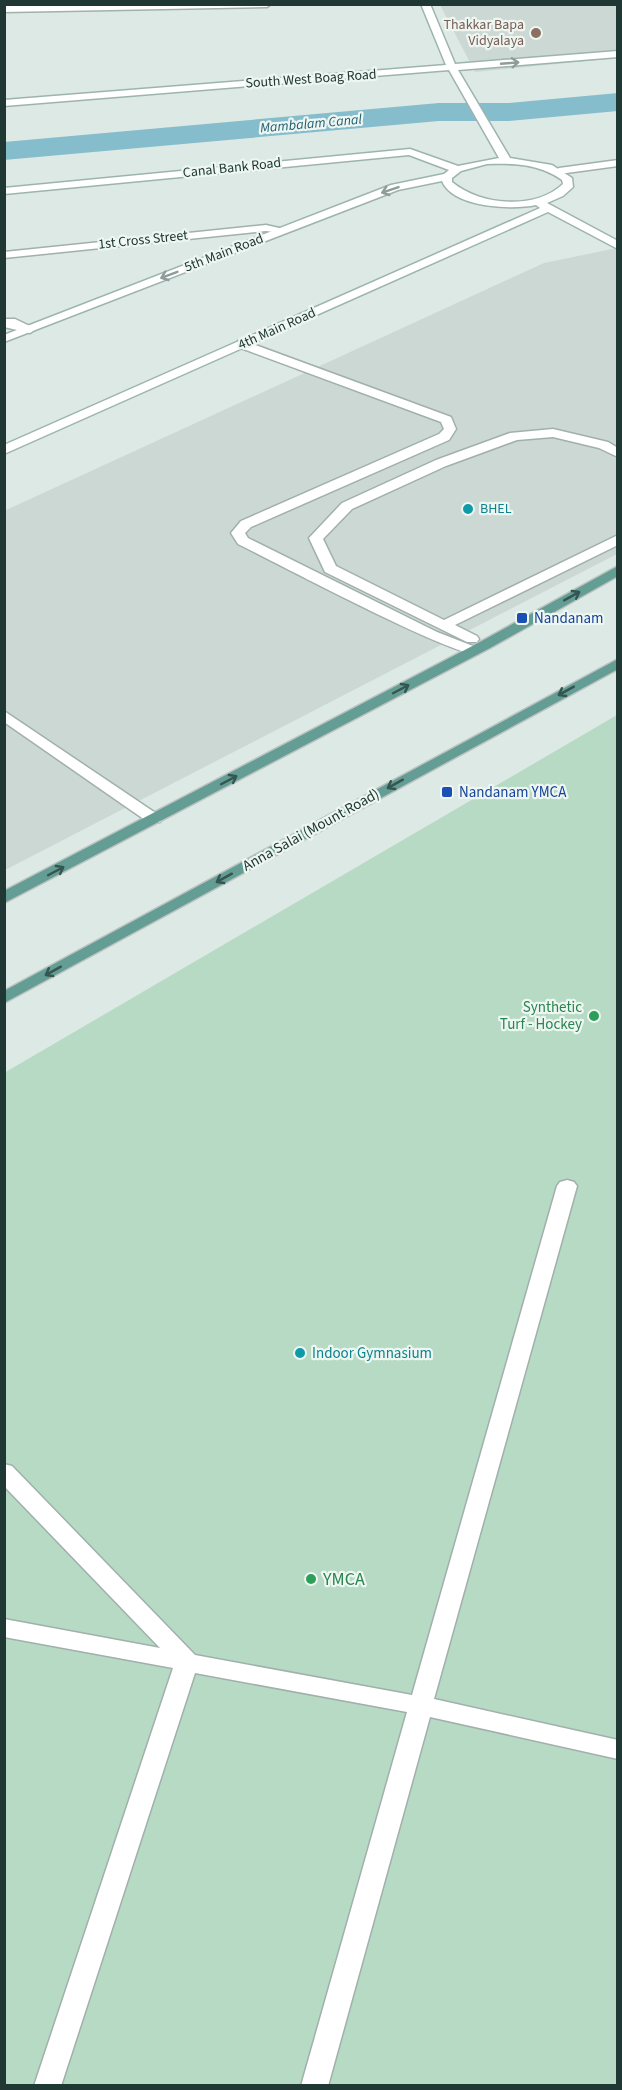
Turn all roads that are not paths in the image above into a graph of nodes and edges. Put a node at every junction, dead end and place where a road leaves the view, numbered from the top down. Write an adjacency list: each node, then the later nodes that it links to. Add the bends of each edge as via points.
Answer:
1 (267, 4): 3 (street)
2 (425, 4): 5 (street)
3 (4, 9)
4 (618, 54): 5 (street, South West Boag Road, one-way to 4)
5 (452, 68): 6 (street, South West Boag Road); 7 (street)
6 (4, 103)
7 (506, 160): 9 (street); 10 (street, via 536,163)
8 (618, 163): 10 (street)
9 (457, 169): 11 (street); 12 (street, Canal Bank Road, via 410,152)
10 (558, 171): 13 (street, via 569,185 564,192)
11 (447, 177): 13 (street, via 453,190 479,201); 15 (street, 5th Main Road, one-way to 15, via 395,187)
12 (4, 191)
13 (536, 202): 14 (street)
14 (550, 208): 16 (street); 21 (street, 4th Main Road)
15 (282, 230): 17 (street, 1st Cross Street, via 266,228); 19 (street, 5th Main Road, one-way to 19)
16 (618, 246)
17 (4, 255)
18 (4, 323): 19 (street)
19 (30, 329): 20 (street, 5th Main Road)
20 (4, 339)
21 (243, 344): 22 (street, 4th Main Road); 27 (street, via 446,420 450,429 444,437 246,524 238,533 243,541 432,635)
22 (4, 450)
23 (618, 453): 26 (street, via 603,445 553,434 515,436 441,463 347,506 316,538 330,569)
24 (618, 539): 26 (street)
25 (618, 570): 27 (main road, one-way to 25)
26 (444, 625): 27 (street)
27 (479, 648): 30 (main road, one-way to 27)
28 (618, 663): 32 (main road, Anna Salai (Mount Road), one-way to 32)
29 (4, 715): 30 (street)
30 (154, 819): 31 (main road, one-way to 30)
31 (4, 898)
32 (4, 998)
33 (567, 1186): 37 (street)
34 (4, 1472): 36 (street)
35 (4, 1629): 36 (street)
36 (187, 1660): 37 (street); 39 (street)
37 (422, 1706): 38 (street); 40 (street)
38 (618, 1750)
39 (47, 2085)
40 (314, 2085)

